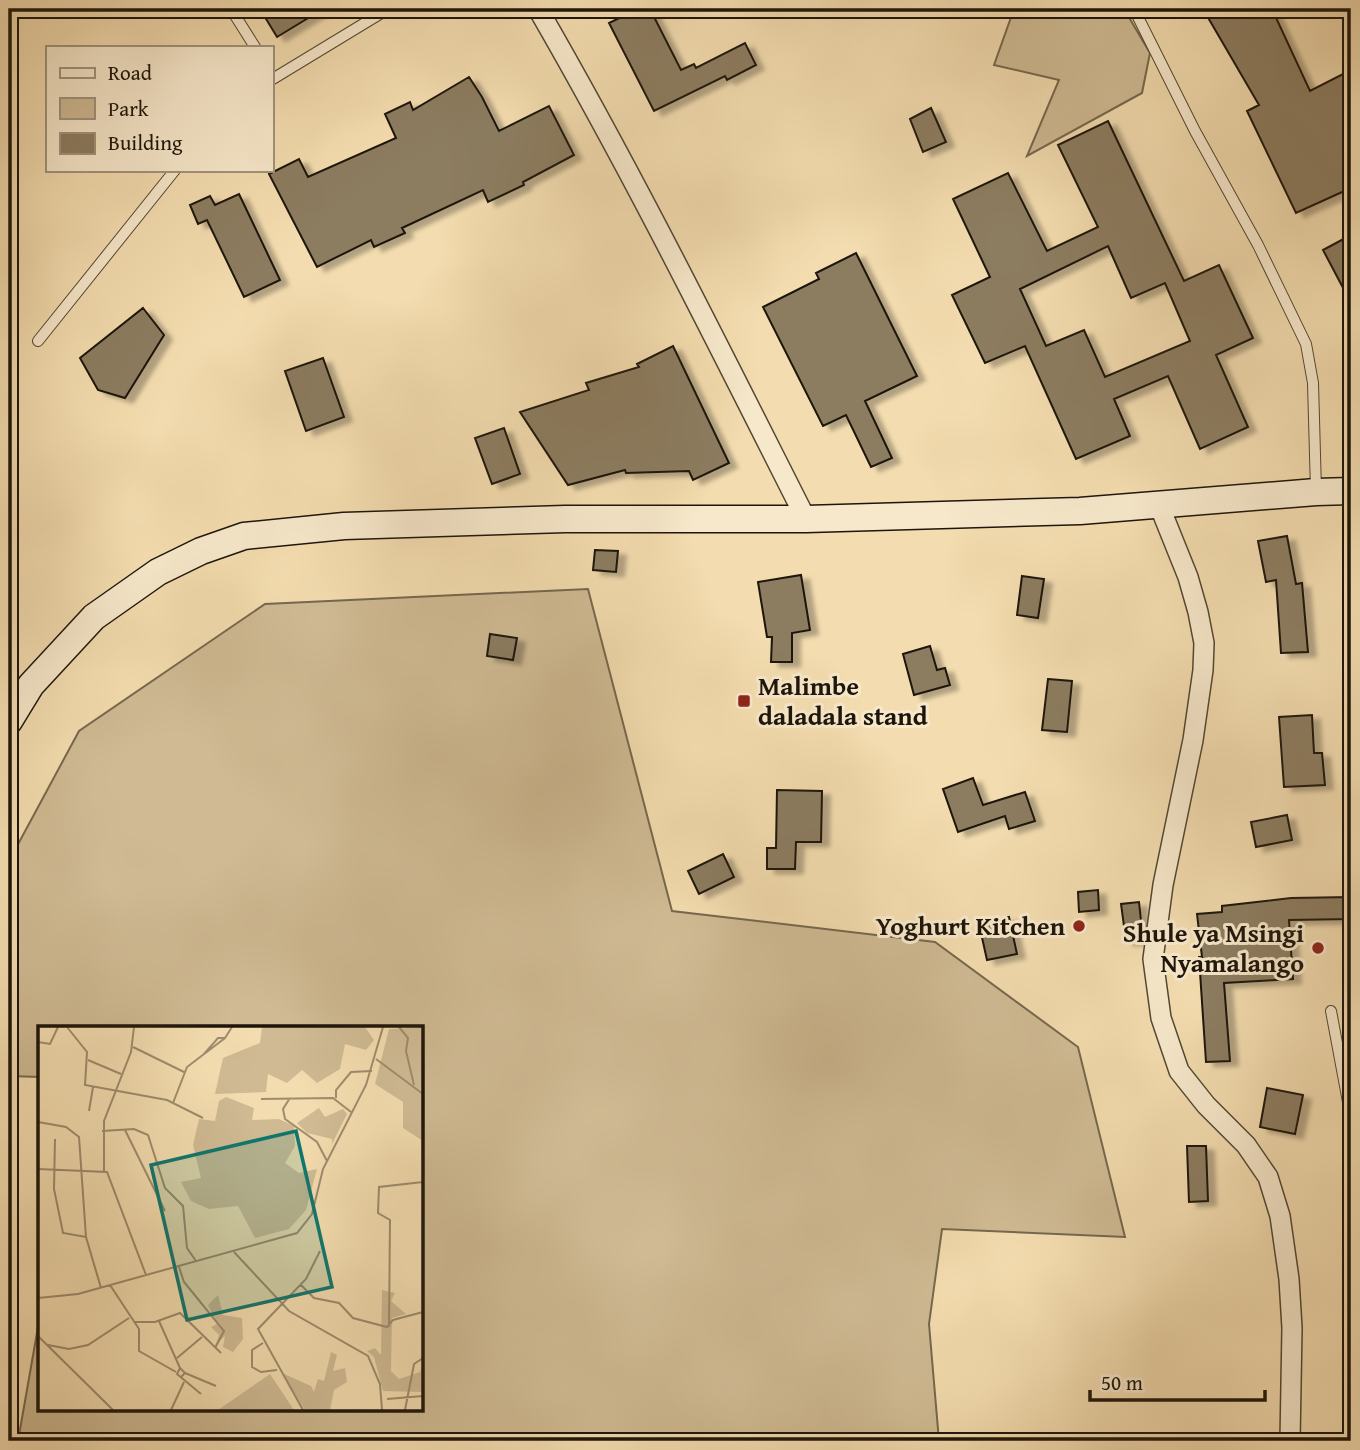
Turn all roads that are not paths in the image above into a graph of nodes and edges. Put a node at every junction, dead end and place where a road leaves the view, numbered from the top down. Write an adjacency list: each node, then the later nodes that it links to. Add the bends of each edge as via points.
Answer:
1 (231, 9): 5 (lane)
2 (388, 9): 6 (lane)
3 (538, 9): 12 (street, via 666,242)
4 (1134, 9): 10 (lane, via 1306,344 1314,383)
5 (255, 46)
6 (273, 76)
7 (173, 172): 8 (lane)
8 (38, 341)
9 (1351, 491): 10 (main road)
10 (1316, 492): 11 (main road)
11 (1158, 505): 12 (main road); 16 (street, via 1188,577 1204,643 1193,740 1153,958 1161,1018 1179,1070 1246,1144 1268,1177 1280,1216 1292,1328)
12 (806, 519): 13 (main road, via 565,519 344,526 244,536 158,572 94,617 31,685)
13 (9, 721)
14 (1331, 1011): 15 (lane)
15 (1351, 1118)
16 (1290, 1441)

